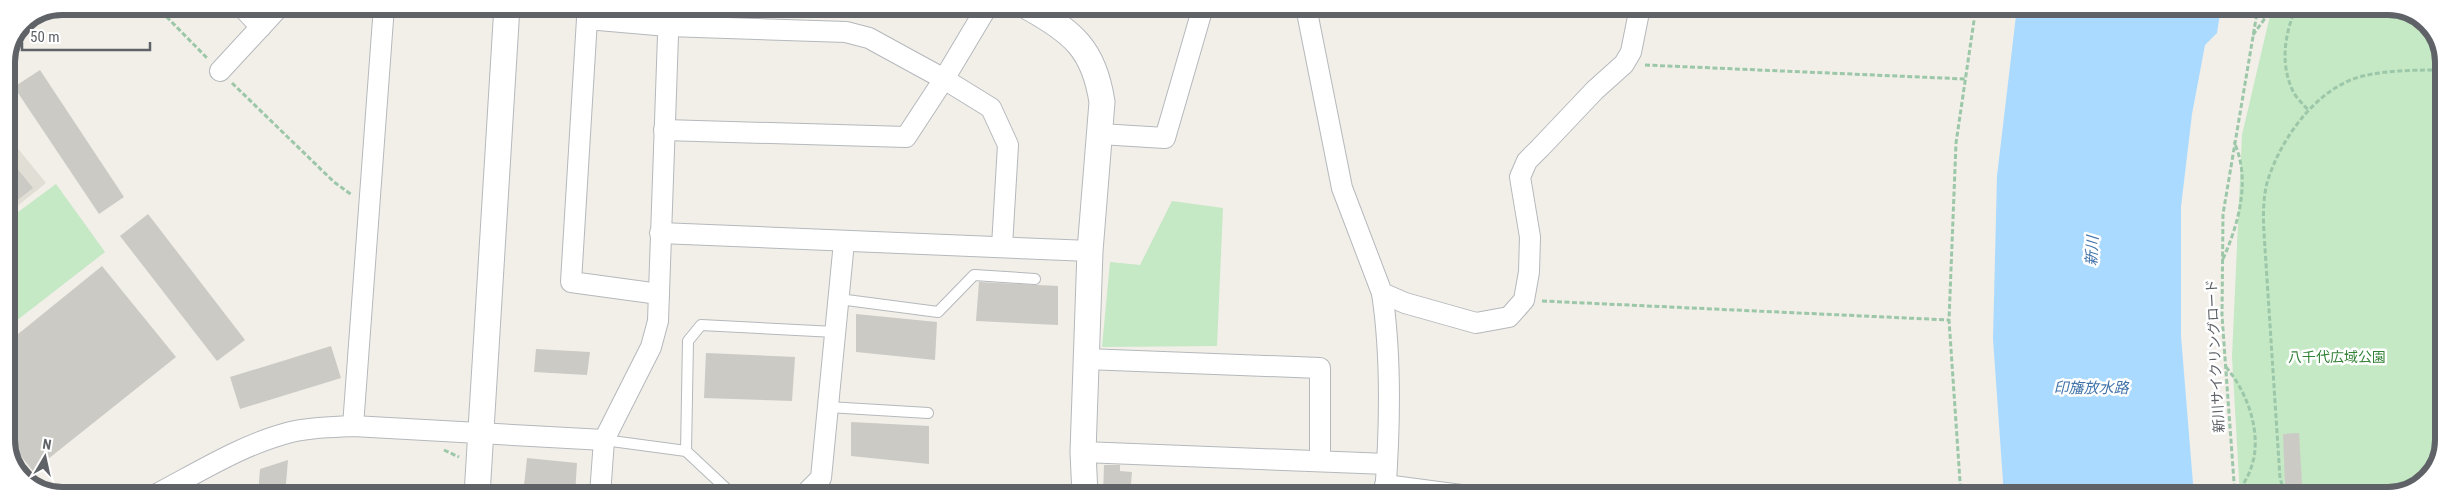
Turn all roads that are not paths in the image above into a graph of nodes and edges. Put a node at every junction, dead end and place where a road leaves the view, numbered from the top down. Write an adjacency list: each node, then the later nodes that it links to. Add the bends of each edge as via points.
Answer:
1 (250, 15): 11 (street)
2 (272, 15): 11 (street)
3 (383, 15): 28 (street)
4 (506, 15): 29 (street)
5 (982, 15): 13 (street)
6 (1040, 15): 15 (street, via 1078,40 1088,57 1102,102)
7 (1201, 15): 15 (street, via 1165,138)
8 (1308, 15): 21 (street, via 1342,188)
9 (1638, 15): 21 (street, via 1631,52 1624,64 1594,90 1527,161 1520,177 1530,238 1530,272 1524,300 1509,317 1476,323 1405,303)
10 (668, 16): 13 (street, via 846,32 869,38); 14 (street); 22 (street, via 587,20 571,282)
11 (261, 27): 12 (street)
12 (220, 71)
13 (944, 79): 14 (street, via 906,137); 18 (street, via 991,108 1008,145)
14 (664, 130): 16 (street)
15 (1100, 134): 19 (street)
16 (660, 233): 17 (street); 22 (street)
17 (844, 242): 18 (street); 23 (street)
18 (1002, 246): 19 (street)
19 (1090, 251): 25 (street)
20 (1035, 279): 23 (lane, via 974,275 938,312)
21 (1382, 293): 34 (street, via 1388,330)
22 (659, 294): 30 (street, via 658,321 651,347)
23 (839, 299): 24 (street)
24 (835, 332): 26 (street); 31 (lane, via 701,324 688,341)
25 (1086, 359): 32 (street); 33 (street, via 1320,368)
26 (828, 407): 27 (lane); 39 (street, via 821,478)
27 (928, 413)
28 (353, 426): 29 (street); 35 (street, via 320,427 268,439)
29 (480, 434): 30 (street); 36 (street)
30 (604, 440): 31 (lane); 37 (street)
31 (686, 452): 38 (lane)
32 (1083, 452): 33 (street); 40 (street)
33 (1320, 461): 34 (street)
34 (1387, 464): 41 (street)
35 (170, 487)
36 (477, 487)
37 (601, 487)
38 (724, 487)
39 (812, 487)
40 (1085, 487)
41 (1385, 487)

